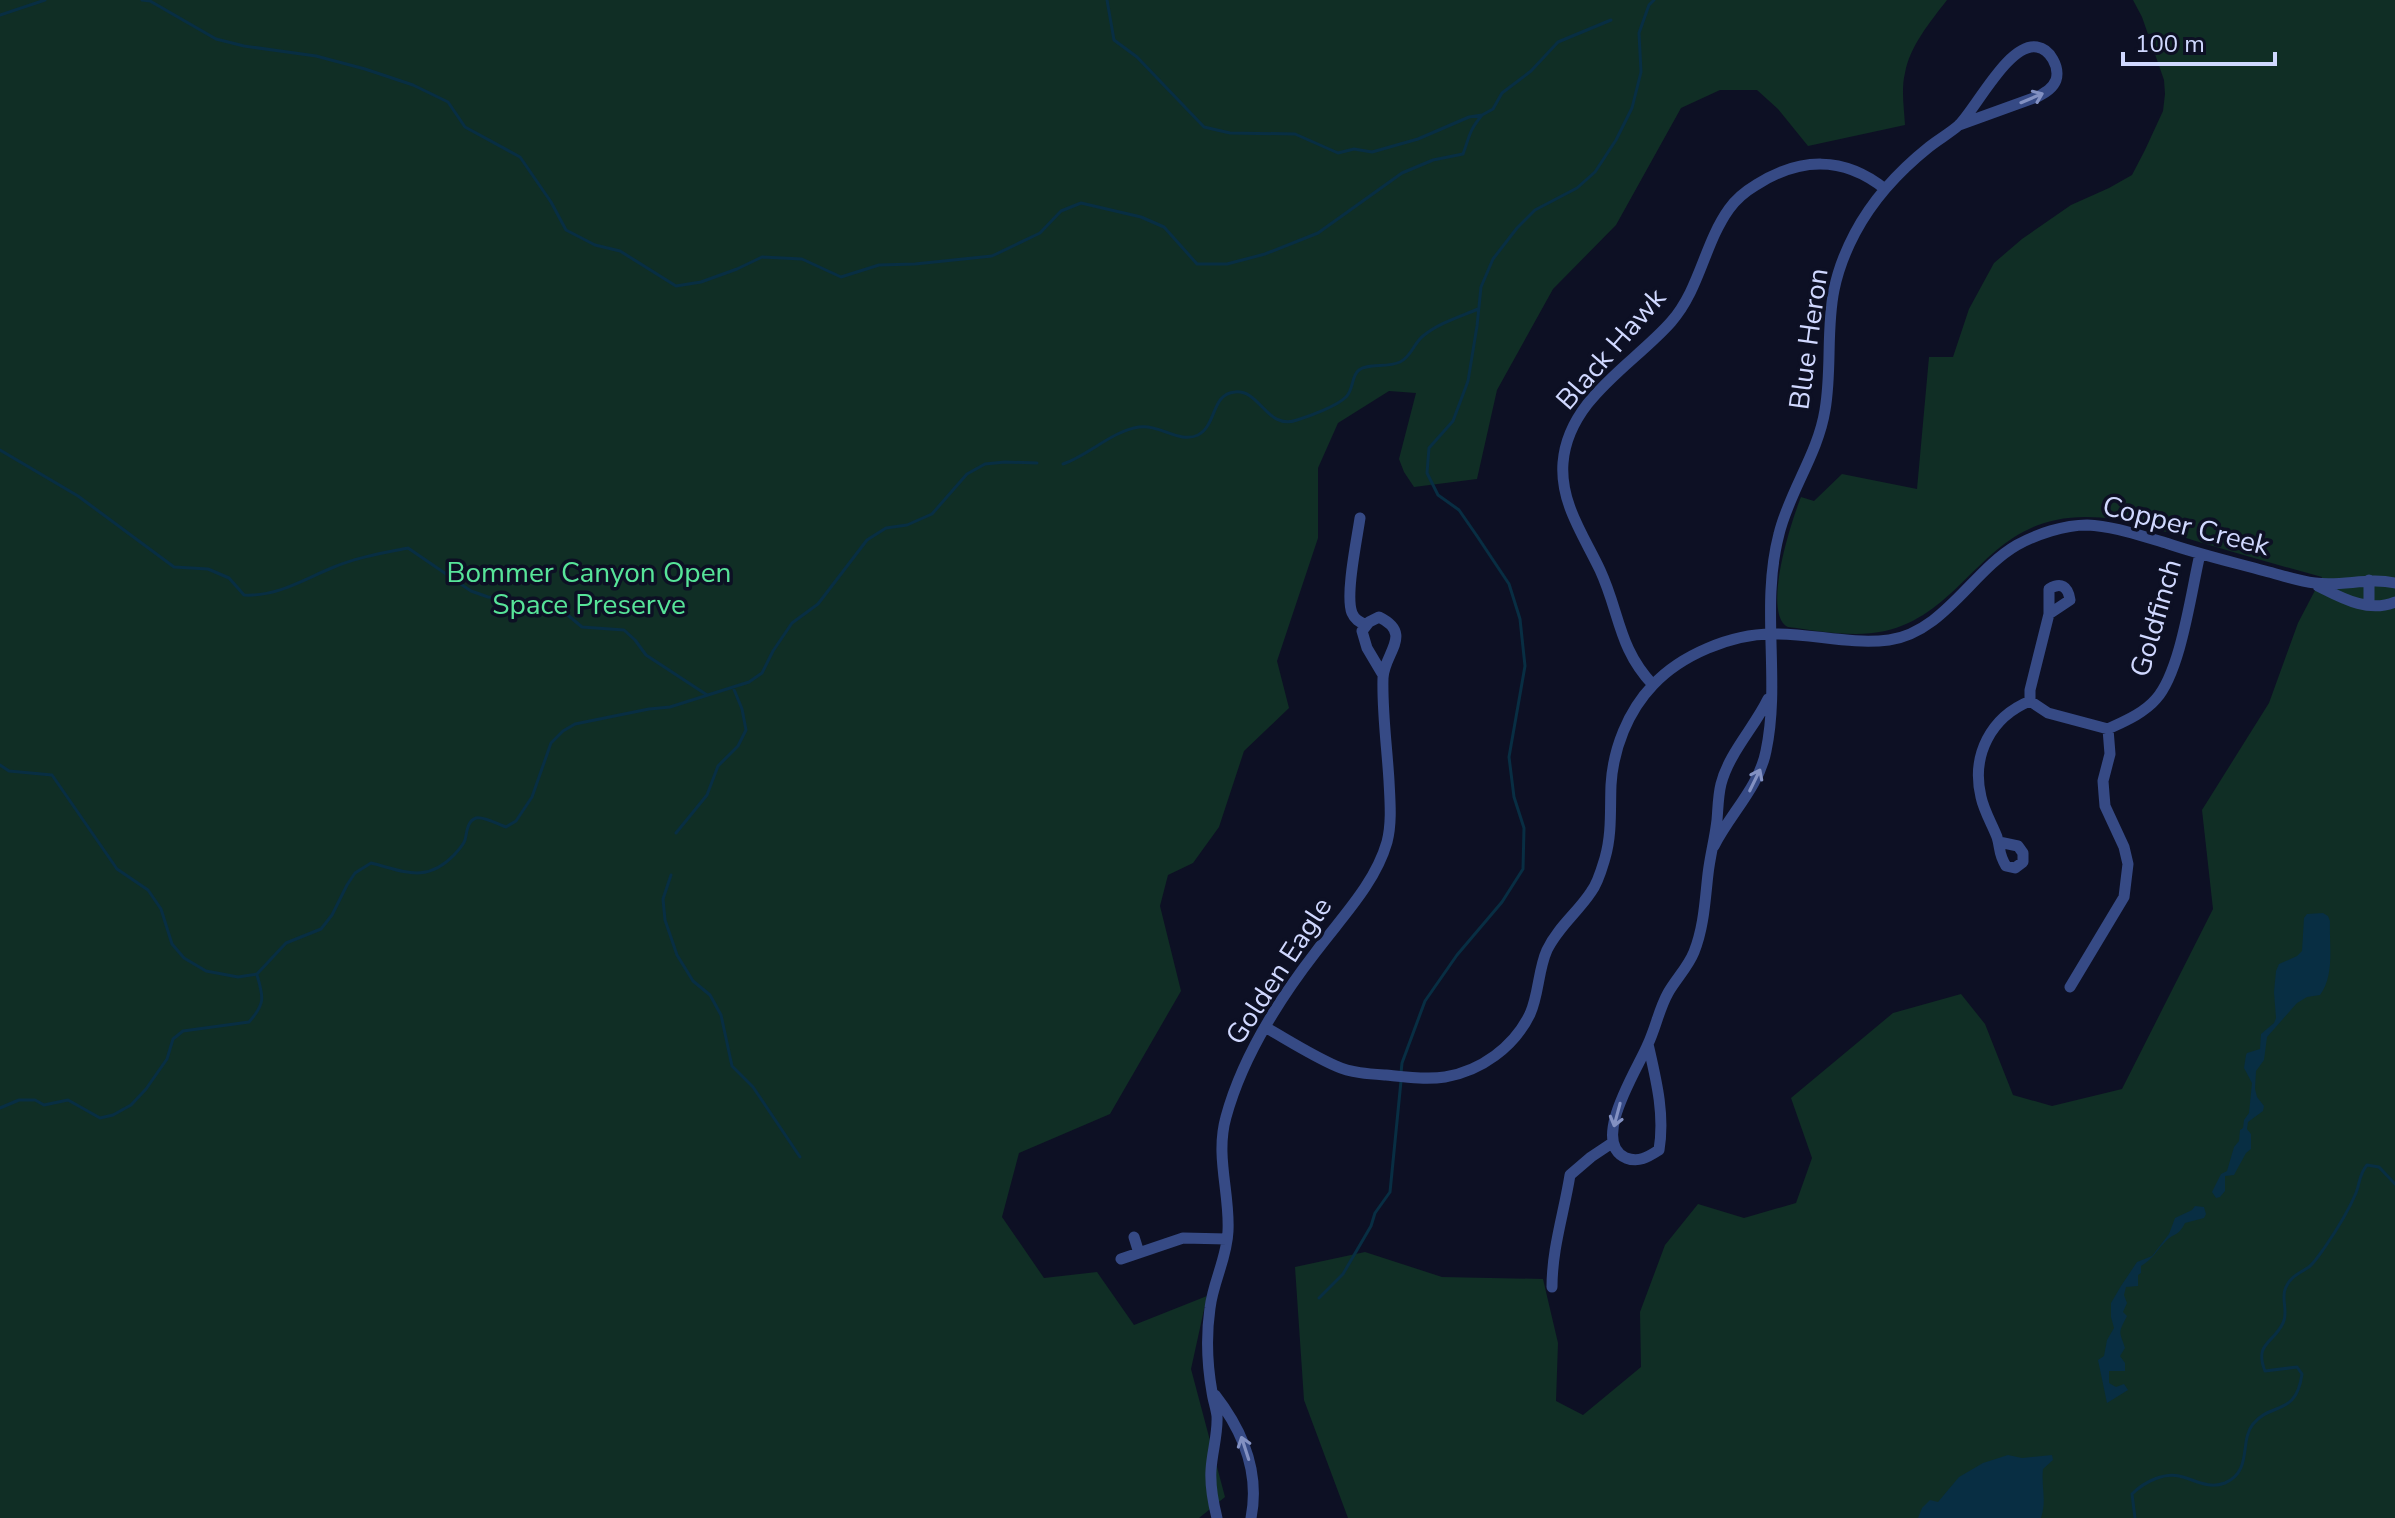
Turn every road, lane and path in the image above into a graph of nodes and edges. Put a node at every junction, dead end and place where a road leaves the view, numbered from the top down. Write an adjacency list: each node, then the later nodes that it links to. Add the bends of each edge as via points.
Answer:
1 (1959, 125): 1 (street, Blue Heron, one-way to 1, via 2050,89 2057,66 2051,56 2035,46 2017,51); 2 (street, Blue Heron)
2 (1885, 189): 12 (street, Blue Heron, via 1856,232 1834,289 1824,417 1779,533 1770,581); 14 (street, Black Hawk, via 1870,177 1822,163 1795,166 1746,191 1730,207 1689,297 1672,321 1593,396 1569,434 1563,489 1605,581 1627,648)
3 (1360, 518): 11 (street, via 1350,597 1355,619)
4 (2200, 554): 6 (street, Copper Creek); 12 (street, Copper Creek, via 2100,526 2064,527 2000,557 1917,631 1892,640 1854,642); 17 (street, Goldfinch, via 2176,657 2158,698)
5 (2369, 580): 6 (street, Copper Creek); 7 (street, Copper Creek); 9 (street)
6 (2314, 583): 9 (street, Copper Creek)
7 (2395, 583)
8 (2395, 602): 9 (street, Copper Creek)
9 (2369, 605)
10 (2049, 614): 16 (street)
11 (1366, 625): 13 (street, Golden Eagle, via 1362,631 1367,648); 13 (street, Golden Eagle, via 1379,617 1396,630)
12 (1771, 633): 14 (street, Copper Creek, via 1707,648); 15 (street, Blue Heron)
13 (1383, 675): 21 (street, Golden Eagle, via 1390,805 1381,860)
14 (1653, 685): 21 (street, Copper Creek, via 1615,752 1609,836 1594,889 1548,949 1531,1012 1498,1054 1443,1078 1369,1074 1339,1068)
15 (1772, 693): 19 (street, Blue Heron, via 1726,770); 19 (street, Blue Heron, one-way to 15, via 1751,789 1766,753)
16 (2030, 701): 17 (street, via 2048,713); 18 (street, via 1997,724 1982,749 1981,797)
17 (2108, 729): 20 (street, via 2105,806 2124,847 2128,880 2124,897)
18 (1999, 842)
19 (1714, 846): 22 (street, Blue Heron, via 1694,954 1669,991)
20 (2070, 987)
21 (1265, 1027): 25 (street, Golden Eagle, via 1242,1073 1222,1138)
22 (1648, 1044): 23 (street, Blue Heron, one-way to 23, via 1626,1086); 23 (street, via 1660,1098 1659,1150 1632,1160 1619,1155)
23 (1612, 1143): 28 (street, via 1570,1175)
24 (1134, 1237): 26 (street)
25 (1227, 1239): 26 (street, via 1183,1238); 29 (street, Golden Eagle, via 1207,1331)
26 (1139, 1253): 27 (street)
27 (1121, 1259)
28 (1552, 1287)
29 (1212, 1391): 30 (street, one-way to 29, via 1247,1448); 31 (street, Golden Eagle, via 1217,1415 1211,1473)
30 (1250, 1516)
31 (1217, 1518)

